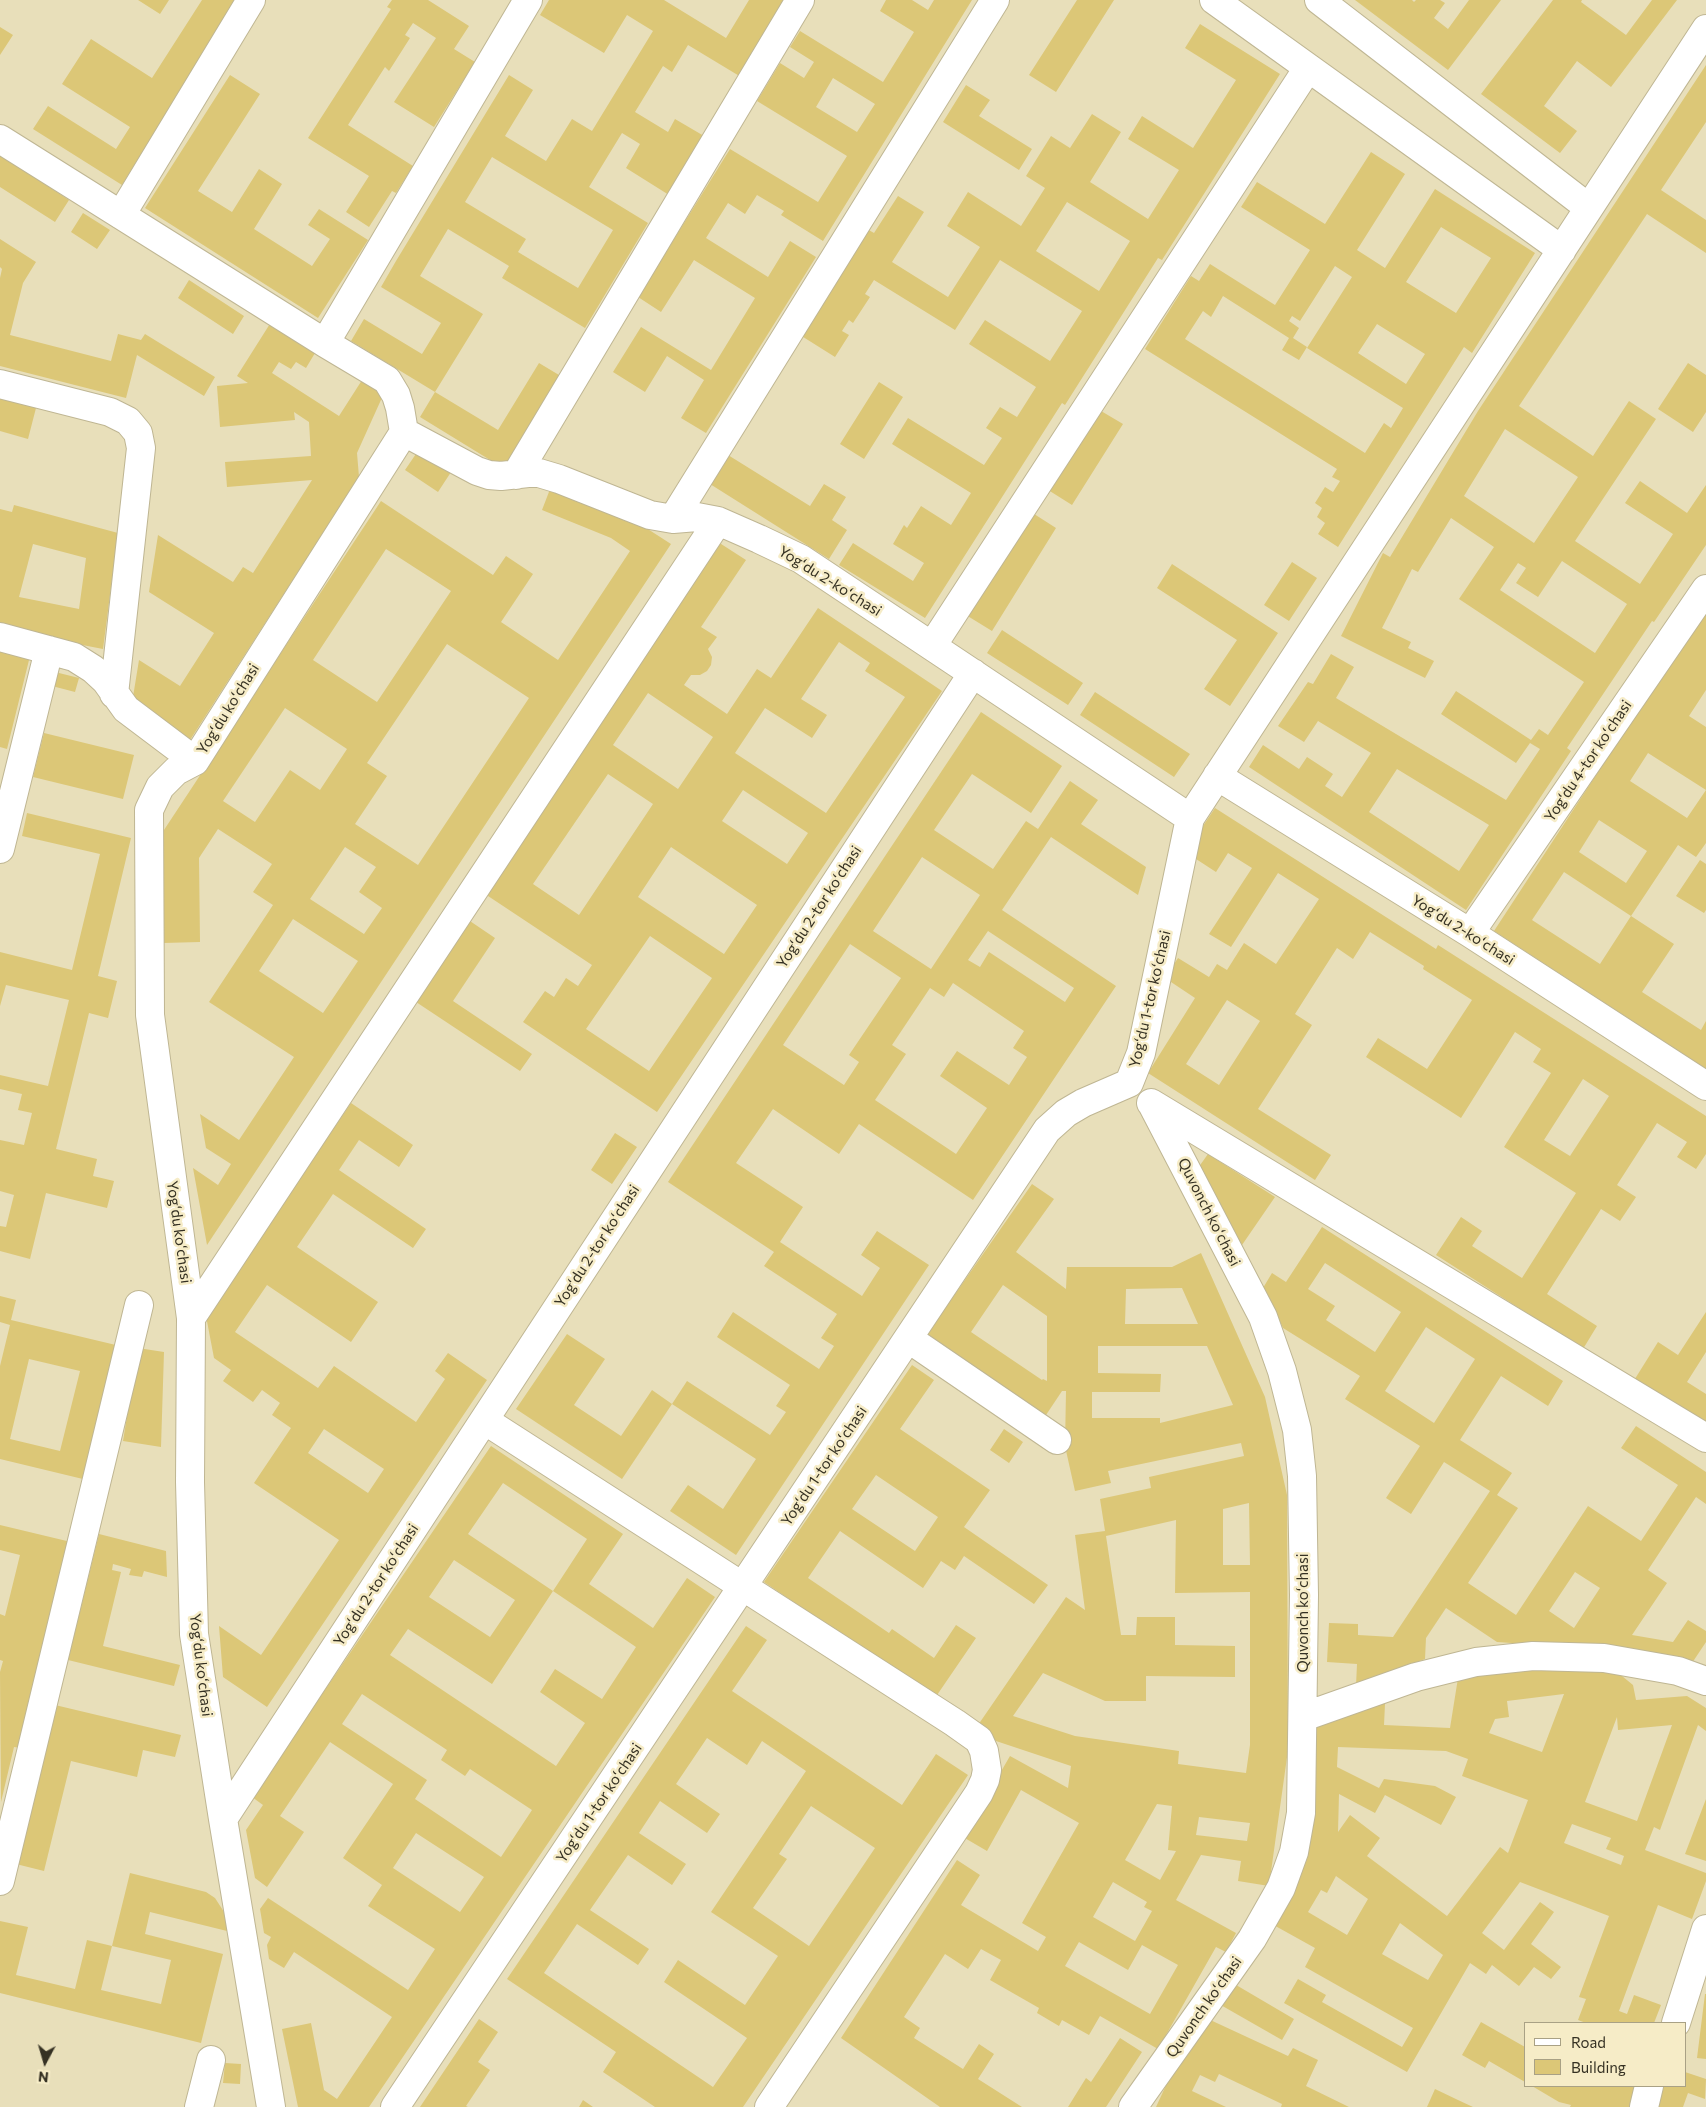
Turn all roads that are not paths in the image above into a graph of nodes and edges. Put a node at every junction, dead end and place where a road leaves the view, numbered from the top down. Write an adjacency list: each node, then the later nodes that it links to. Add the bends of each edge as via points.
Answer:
1 (250, 0): 11 (street)
2 (528, 0): 13 (street)
3 (800, 0): 16 (street)
4 (995, 0): 17 (street)
5 (1214, 0): 8 (street)
6 (1319, 0): 10 (street)
7 (1706, 29): 10 (street)
8 (1308, 68): 12 (street); 21 (street)
9 (0, 139): 11 (street)
10 (1589, 208): 12 (street)
11 (121, 215): 13 (street)
12 (1562, 250): 26 (street)
13 (325, 343): 15 (street, via 387,380 396,395)
14 (0, 384): 24 (street, via 110,412 128,420 138,434 142,448)
15 (404, 432): 16 (street, Yogʻdu 2-koʻchasi, via 477,472); 25 (street, Yogʻdu koʻchasi)
16 (516, 475): 17 (street, Yogʻdu 2-koʻchasi, via 539,473 650,515)
17 (674, 519): 18 (street, Yogʻdu 2-koʻchasi)
18 (718, 521): 21 (street, Yogʻdu 2-koʻchasi, via 801,559); 34 (street)
19 (1706, 589): 29 (street, Yogʻdu 4-tor koʻchasi)
20 (0, 637): 22 (street)
21 (932, 646): 23 (street, Yogʻdu 2-koʻchasi)
22 (49, 650): 24 (street, via 74,658 93,669); 28 (street)
23 (973, 673): 27 (street, Yogʻdu 2-koʻchasi); 36 (street, Yogʻdu 2-tor koʻchasi)
24 (114, 694): 25 (street, via 126,708)
25 (196, 761): 34 (street, Yogʻdu koʻchasi, via 176,771 160,787 149,810 150,1014)
26 (1217, 776): 27 (street); 29 (street, Yogʻdu 2-koʻchasi)
27 (1190, 818): 30 (street, Yogʻdu 1-tor koʻchasi, via 1141,1053)
28 (0, 850)
29 (1470, 934): 31 (street, Yogʻdu 2-koʻchasi)
30 (1129, 1083): 32 (street); 35 (street, Yogʻdu 1-tor koʻchasi, via 1083,1103 1048,1130)
31 (1706, 1086)
32 (1152, 1104): 37 (street); 41 (street, Quvonch koʻchasi, via 1263,1316 1293,1413 1302,1476)
33 (139, 1305): 43 (street)
34 (191, 1318): 42 (street, Yogʻdu koʻchasi, via 190,1482 194,1634)
35 (909, 1339): 38 (street); 39 (street, Yogʻdu 1-tor koʻchasi)
36 (484, 1420): 39 (street); 42 (street, Yogʻdu 2-tor koʻchasi)
37 (1706, 1438)
38 (1057, 1440)
39 (744, 1587): 50 (street, Yogʻdu 1-tor koʻchasi); 51 (street, via 955,1723 979,1740 987,1759 985,1780 978,1793)
40 (1706, 1681): 41 (street, via 1678,1671 1604,1658 1533,1656 1476,1662 1416,1676)
41 (1303, 1717): 52 (street, Quvonch koʻchasi, via 1302,1813 1294,1852 1281,1888 1252,1939)
42 (223, 1819): 49 (street, Yogʻdu koʻchasi)
43 (0, 1882)
44 (1706, 1929): 45 (street)
45 (1676, 2022)
46 (211, 2060): 48 (street)
47 (1649, 2087): 53 (street)
48 (199, 2107)
49 (271, 2107)
50 (395, 2107)
51 (769, 2107)
52 (1133, 2107)
53 (1644, 2107)

